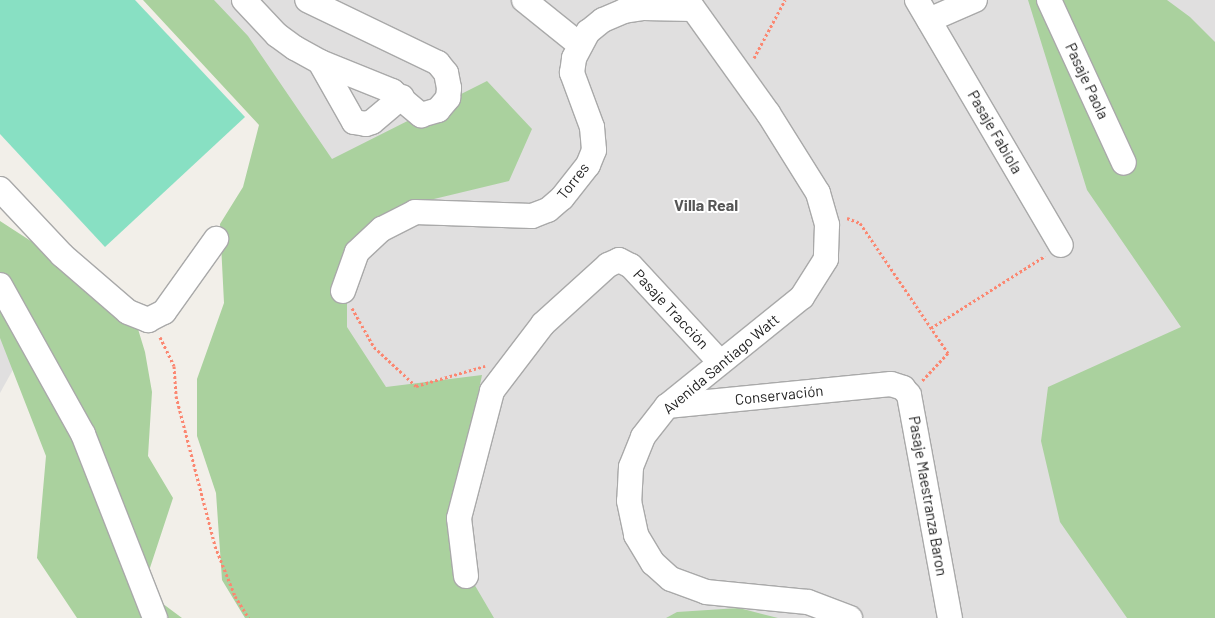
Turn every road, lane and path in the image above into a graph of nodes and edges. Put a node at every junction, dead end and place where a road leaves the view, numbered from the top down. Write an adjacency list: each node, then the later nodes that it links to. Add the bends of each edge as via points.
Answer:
1 (244, 0): 12 (street, via 277,35)
2 (307, 0): 14 (street, via 430,58 446,73 448,98 434,114 421,115)
3 (524, 0): 11 (street)
4 (785, 0): 13 (path)
5 (917, 0): 10 (street, Pasaje Fabiola)
6 (975, 0): 10 (street)
7 (1050, 0): 15 (street, Pasaje Paola)
8 (649, 4): 9 (street, Torres); 11 (street, Torres, via 604,20 588,32)
9 (690, 4): 13 (street, Avenida Santiago Watt)
10 (929, 20): 19 (street, Pasaje Fabiola)
11 (580, 45): 21 (street, Torres, via 572,73 592,127 594,150 588,166 562,198 548,210 532,216 415,212 382,229 357,252)
12 (320, 62): 14 (street); 14 (street, via 354,122 372,122)
13 (743, 78): 17 (street, Avenida Santiago Watt, via 806,174)
14 (402, 97)
15 (1124, 163)
16 (0, 189): 22 (street, via 62,255 128,312)
17 (823, 210): 23 (path, via 860,223); 25 (street, Avenida Santiago Watt, via 826,259 818,274 802,297)
18 (216, 239): 22 (street, via 164,312)
19 (1061, 245): 23 (path)
20 (0, 285): 29 (street, via 83,434)
21 (343, 291): 24 (path, via 374,347 416,386)
22 (148, 320): 30 (path, via 174,366 176,396 215,546 234,596)
23 (931, 328): 26 (path, via 948,353)
24 (516, 357): 25 (street, Pasaje Tracción, via 543,324 608,265 619,260 631,266); 28 (street, via 492,391 464,493 459,518)
25 (720, 362): 27 (street, Avenida Santiago Watt)
26 (900, 390): 27 (street, Conservación); 32 (street, Pasaje Maestranza Baron)
27 (667, 406): 31 (street, Avenida Santiago Watt, via 643,437 632,467 629,501 636,535 653,563 671,580 706,592 808,602)
28 (466, 576)
29 (155, 618)
30 (248, 618)
31 (850, 618)
32 (950, 618)

